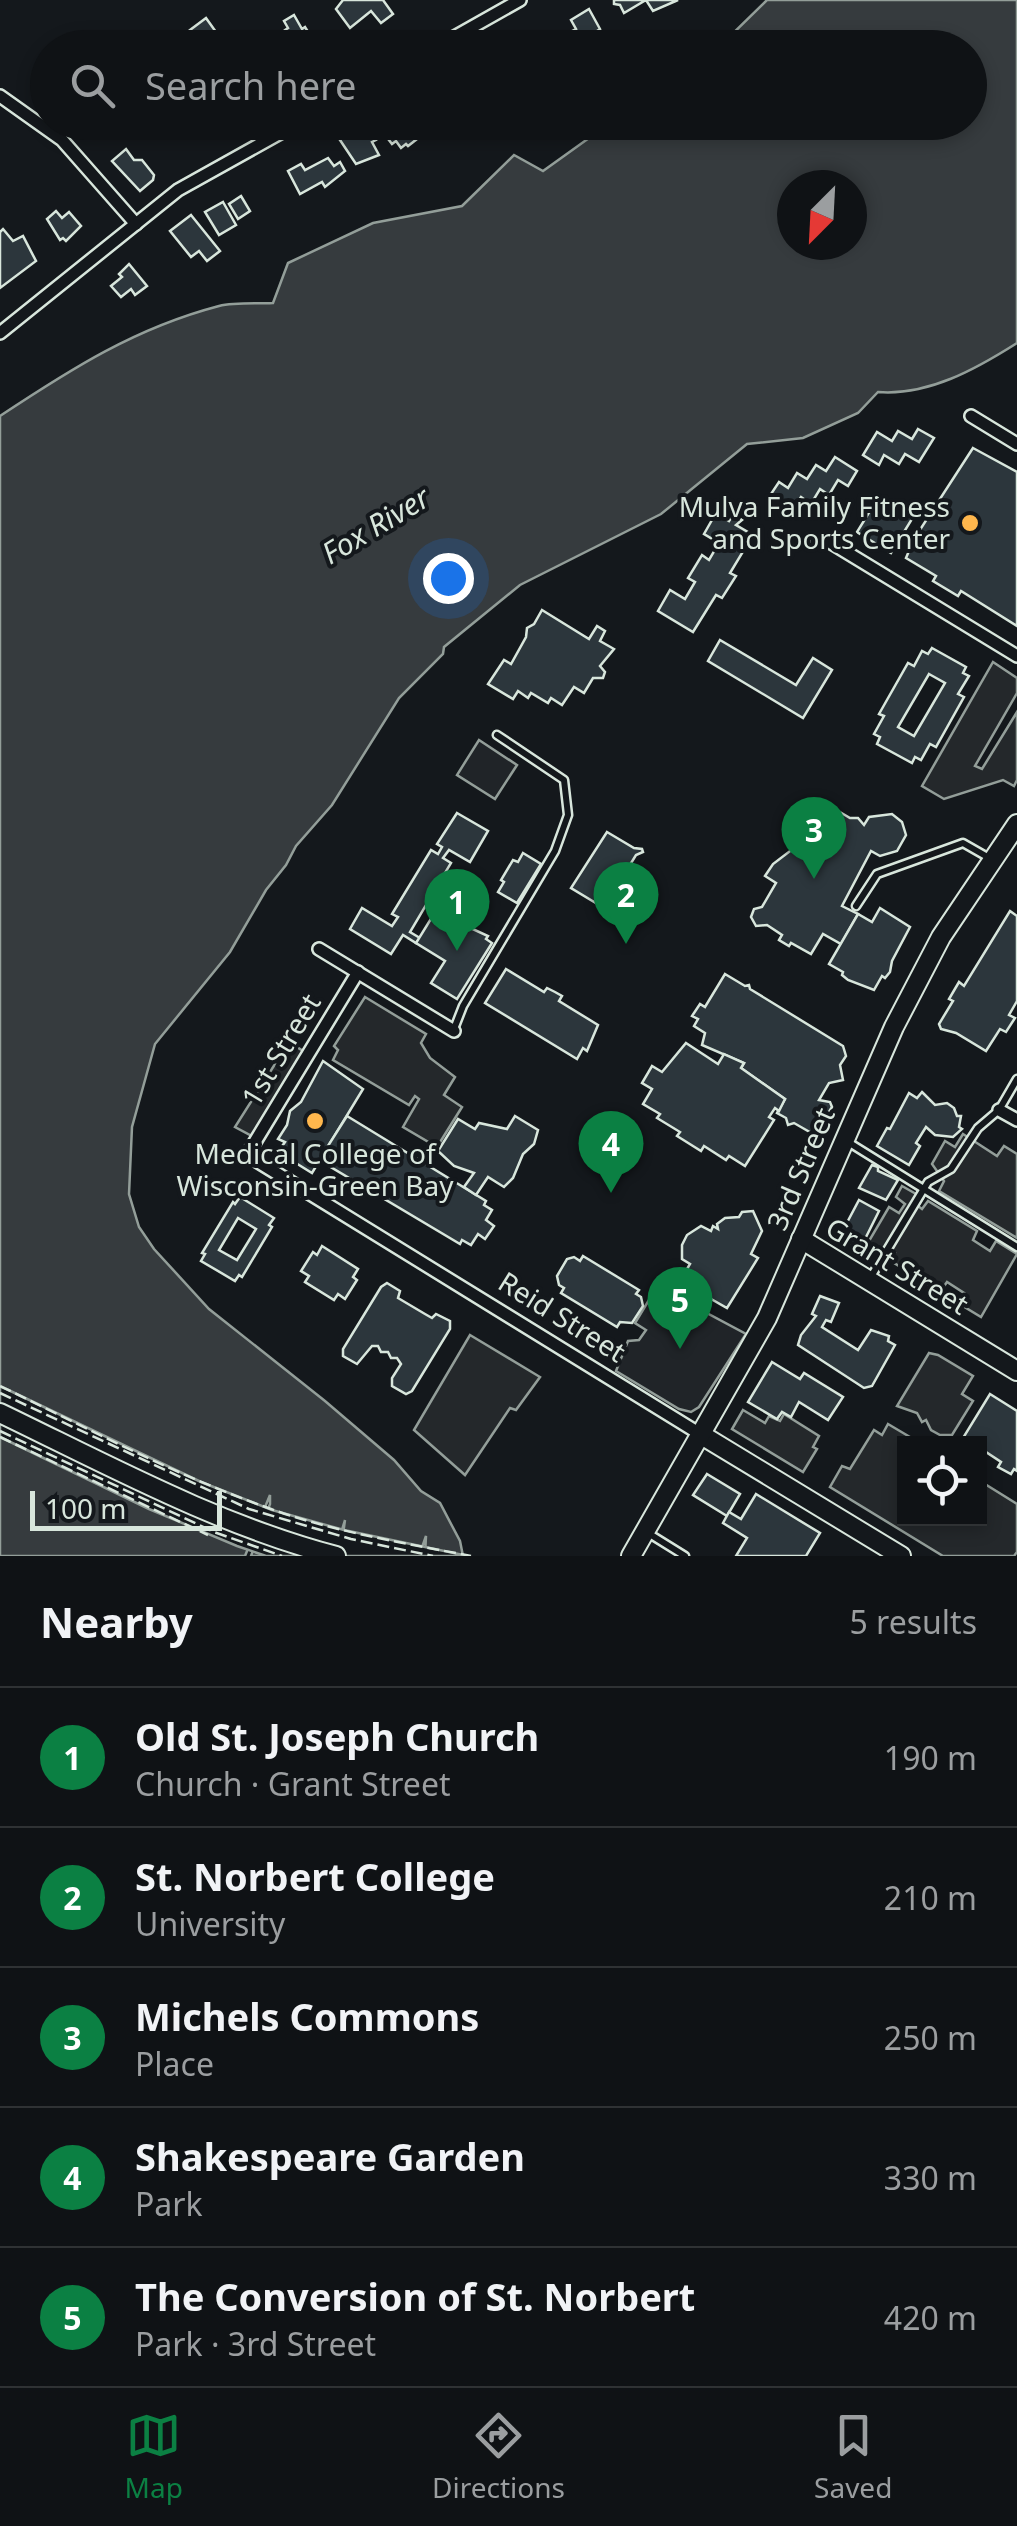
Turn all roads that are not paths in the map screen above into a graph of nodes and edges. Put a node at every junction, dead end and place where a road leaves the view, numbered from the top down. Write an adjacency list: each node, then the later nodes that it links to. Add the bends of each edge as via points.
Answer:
1 (522, 0): 2 (street); 3 (street)
2 (533, 12)
3 (468, 30)
4 (0, 96): 5 (street)
5 (30, 117)
6 (62, 140): 8 (street)
7 (268, 140): 8 (street, via 178,190)
8 (136, 224): 9 (street)
9 (0, 333)
10 (970, 416): 11 (street)
11 (1017, 444)
12 (816, 542): 13 (street, via 828,541)
13 (1017, 656)
14 (498, 735): 20 (lane, via 564,780 568,815 549,864 462,1006)
15 (1017, 824): 16 (main road, 3rd Street)
16 (992, 860): 17 (lane, via 963,843 877,874); 24 (main road, 3rd Street, via 941,937)
17 (856, 906)
18 (319, 950): 19 (street)
19 (358, 972): 20 (street); 25 (street, 1st Street)
20 (454, 1031)
21 (1017, 1079): 22 (lane)
22 (999, 1110): 23 (street); 26 (lane, via 951,1168)
23 (1017, 1120)
24 (843, 1139): 26 (lane); 27 (main road, 3rd Street)
25 (247, 1155): 32 (street, Reid Street)
26 (924, 1188): 28 (lane); 29 (lane)
27 (800, 1240): 29 (main road, Grant Street); 32 (main road, 3rd Street, via 767,1318)
28 (1017, 1247)
29 (868, 1281): 30 (main road, Grant Street)
30 (1017, 1371)
31 (0, 1414): 34 (main road, via 203,1510)
32 (700, 1434): 33 (main road, 3rd Street); 36 (main road, Reid Street)
33 (634, 1545): 35 (lane)
34 (336, 1556)
35 (685, 1556)
36 (900, 1556)

